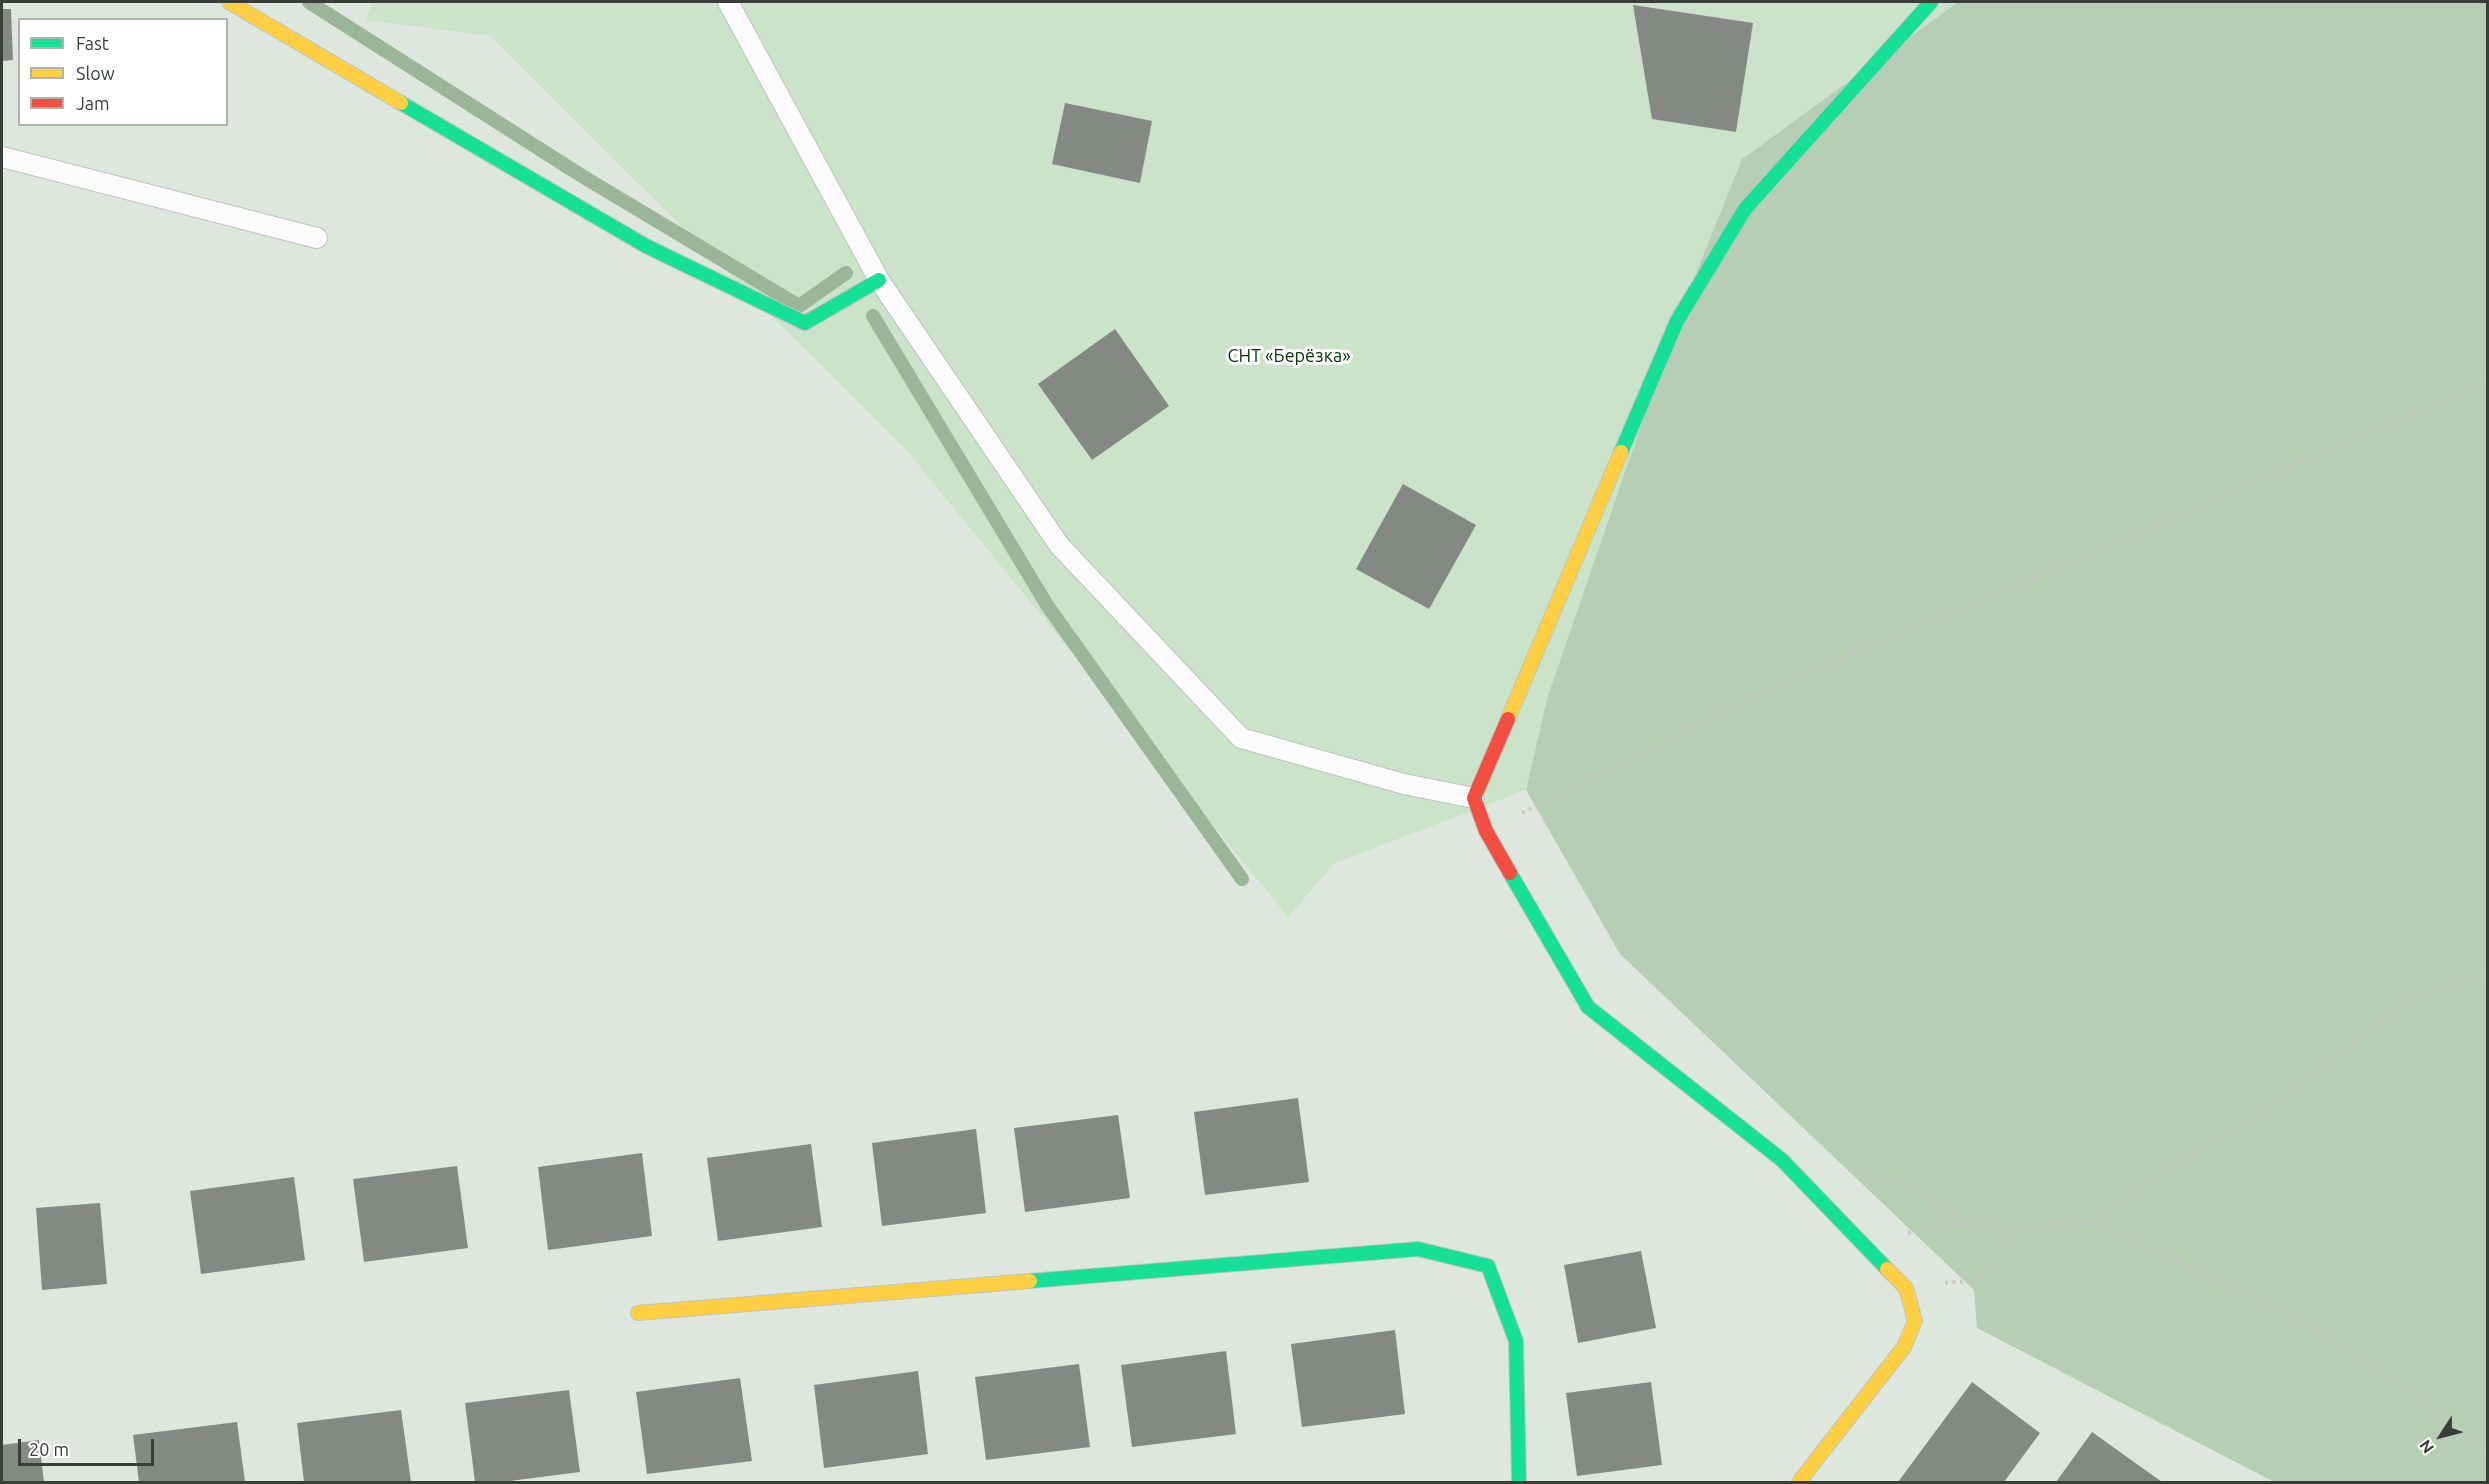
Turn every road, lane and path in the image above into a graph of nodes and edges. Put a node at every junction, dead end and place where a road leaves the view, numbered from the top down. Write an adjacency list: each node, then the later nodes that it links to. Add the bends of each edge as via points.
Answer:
1 (229, 2): 6 (street, via 646,246 805,323)
2 (728, 2): 6 (lane)
3 (1931, 2): 8 (street, via 1745,209 1677,321)
4 (2, 157): 5 (lane)
5 (317, 237)
6 (879, 280): 8 (lane, via 1059,545 1241,738 1404,784)
7 (2487, 375): 9 (path, via 2471,389 1772,687)
8 (1474, 798): 9 (street)
9 (1486, 831): 15 (street, via 1588,1008 1782,1160)
10 (2487, 975): 13 (path, via 2416,996 2263,1112 2192,1154)
11 (1844, 1170): 12 (path, via 1911,1187)
12 (1966, 1220): 14 (path); 15 (path)
13 (2094, 1221): 14 (path); 18 (path, via 2304,1322 2425,1401)
14 (2018, 1229): 16 (path, via 1981,1280)
15 (1863, 1242): 16 (street)
16 (1905, 1287): 19 (street, via 1916,1321 1904,1347)
17 (638, 1313): 20 (street, via 1418,1249 1488,1266 1516,1341)
18 (2487, 1455)
19 (1808, 1479)
20 (1519, 1482)

